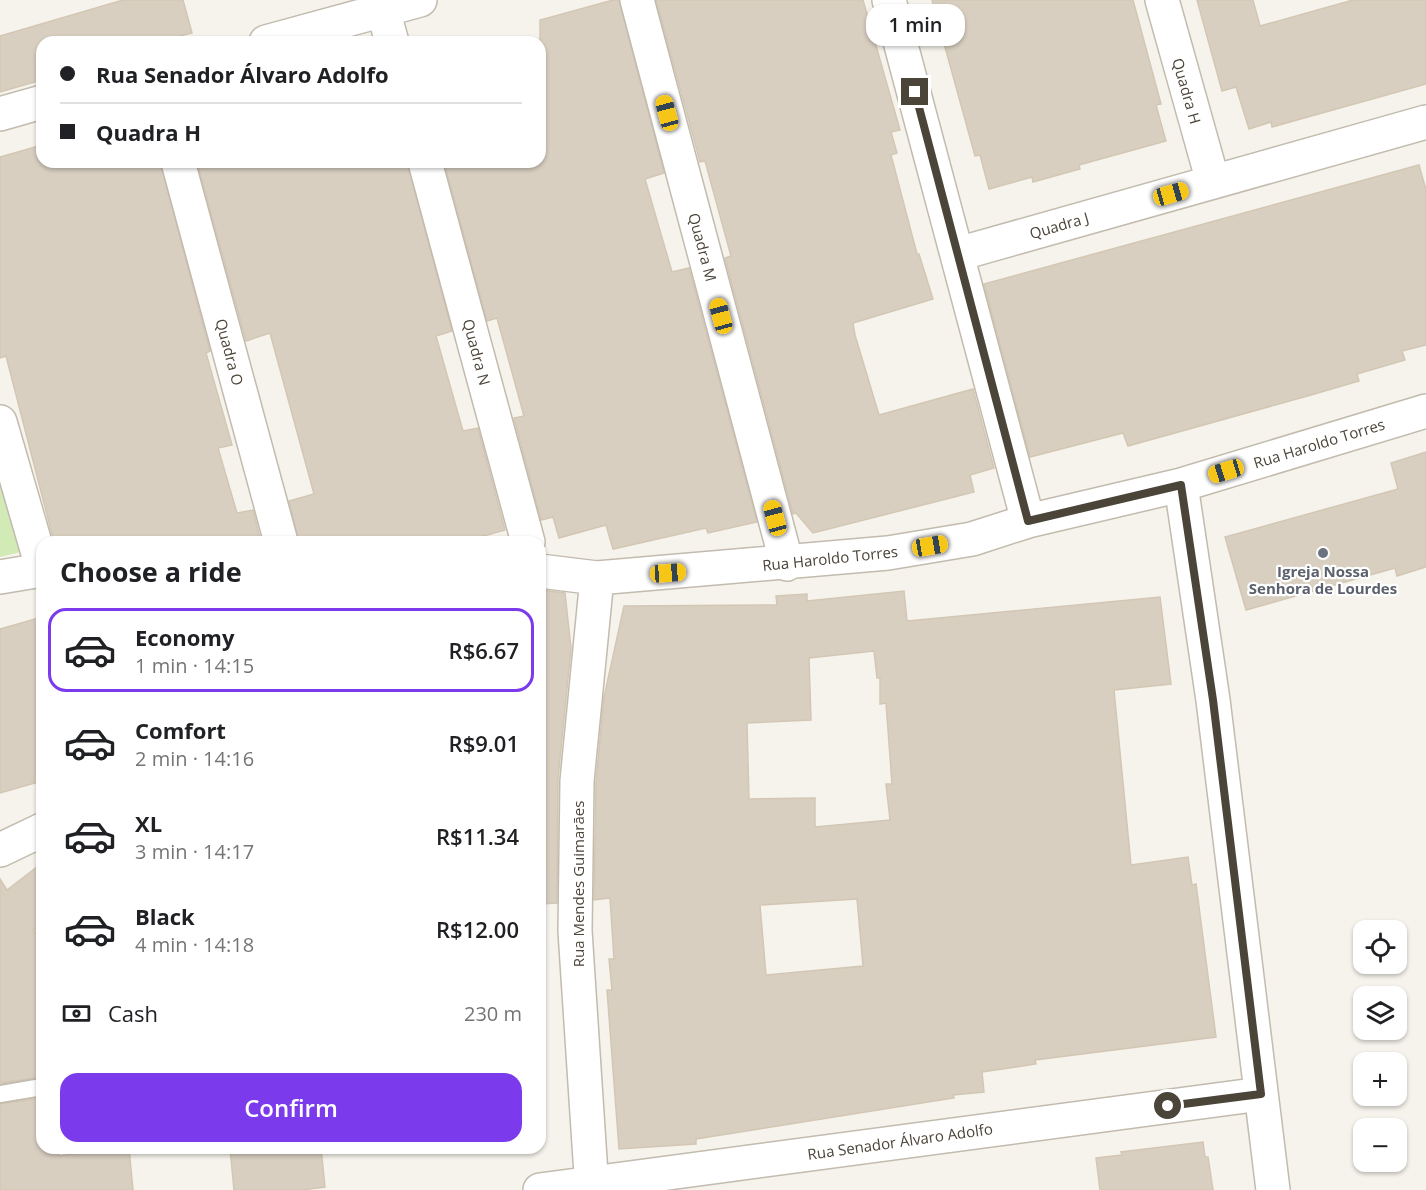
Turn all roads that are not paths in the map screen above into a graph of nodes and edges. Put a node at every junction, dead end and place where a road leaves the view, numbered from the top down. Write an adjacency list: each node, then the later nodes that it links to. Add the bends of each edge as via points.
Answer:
1 (420, 0): 5 (street)
2 (637, 0): 22 (street, Quadra M)
3 (890, 0): 14 (street)
4 (1162, 0): 13 (street, Quadra H)
5 (383, 10): 6 (street); 7 (street)
6 (288, 36)
7 (390, 36)
8 (36, 104): 9 (street)
9 (0, 114)
10 (1426, 122): 13 (street, Quadra J)
11 (180, 168): 19 (street, Quadra O)
12 (427, 168): 20 (street, Quadra N)
13 (1213, 182): 14 (street, Quadra J)
14 (958, 254): 18 (street)
15 (1426, 411): 17 (street, Rua Haroldo Torres)
16 (0, 422): 21 (street)
17 (1181, 485): 18 (street, Rua Haroldo Torres); 31 (street, via 1213,700)
18 (1028, 521): 22 (street, Rua Haroldo Torres, via 972,539 888,554)
19 (279, 536)
20 (526, 536)
21 (36, 548)
22 (787, 564): 26 (street, Rua Haroldo Torres)
23 (36, 570): 25 (street)
24 (546, 572): 26 (street, Rua Haroldo Torres)
25 (0, 577)
26 (597, 578): 32 (street, Rua Mendes Guimarães, via 578,781 575,931)
27 (36, 833): 28 (street)
28 (0, 850)
29 (36, 1088): 30 (lane)
30 (0, 1094)
31 (1261, 1094): 32 (street, Rua Senador Álvaro Adolfo); 34 (street)
32 (591, 1186): 33 (street, Rua Senador Álvaro Adolfo)
33 (540, 1190)
34 (1273, 1190)

